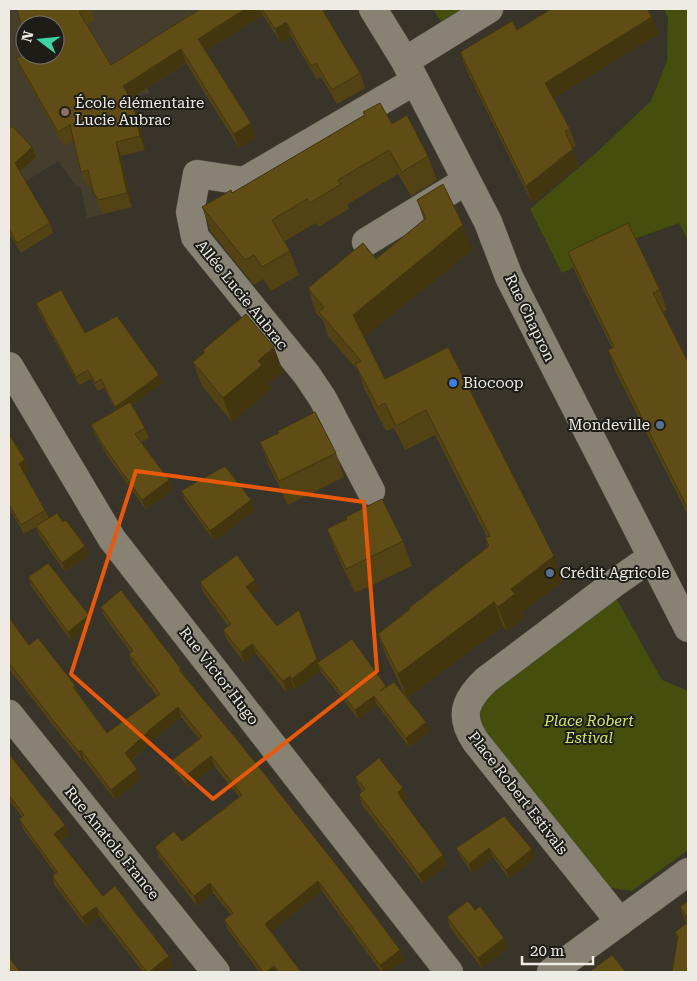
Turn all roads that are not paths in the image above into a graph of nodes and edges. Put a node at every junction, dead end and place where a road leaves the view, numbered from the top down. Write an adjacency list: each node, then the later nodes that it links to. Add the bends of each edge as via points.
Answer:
1 (373, 9): 3 (street, Rue Chapron)
2 (489, 9): 3 (street)
3 (410, 71): 4 (street, Rue Chapron); 7 (street, Allée Lucie Aubrac, via 244,181 197,174 190,212 195,237 307,375)
4 (466, 181): 5 (street); 8 (street, Rue Chapron, via 488,222 513,285)
5 (366, 242)
6 (9, 366): 14 (street, Rue Victor Hugo, via 112,539)
7 (371, 491)
8 (652, 558): 9 (street, Rue Chapron); 12 (street, Place Robert Estivals, via 486,680 466,707 465,716 476,742)
9 (688, 628)
10 (9, 714): 13 (street, Rue Anatole France)
11 (688, 872): 12 (street)
12 (620, 922): 15 (street)
13 (216, 972)
14 (449, 972)
15 (550, 972)

